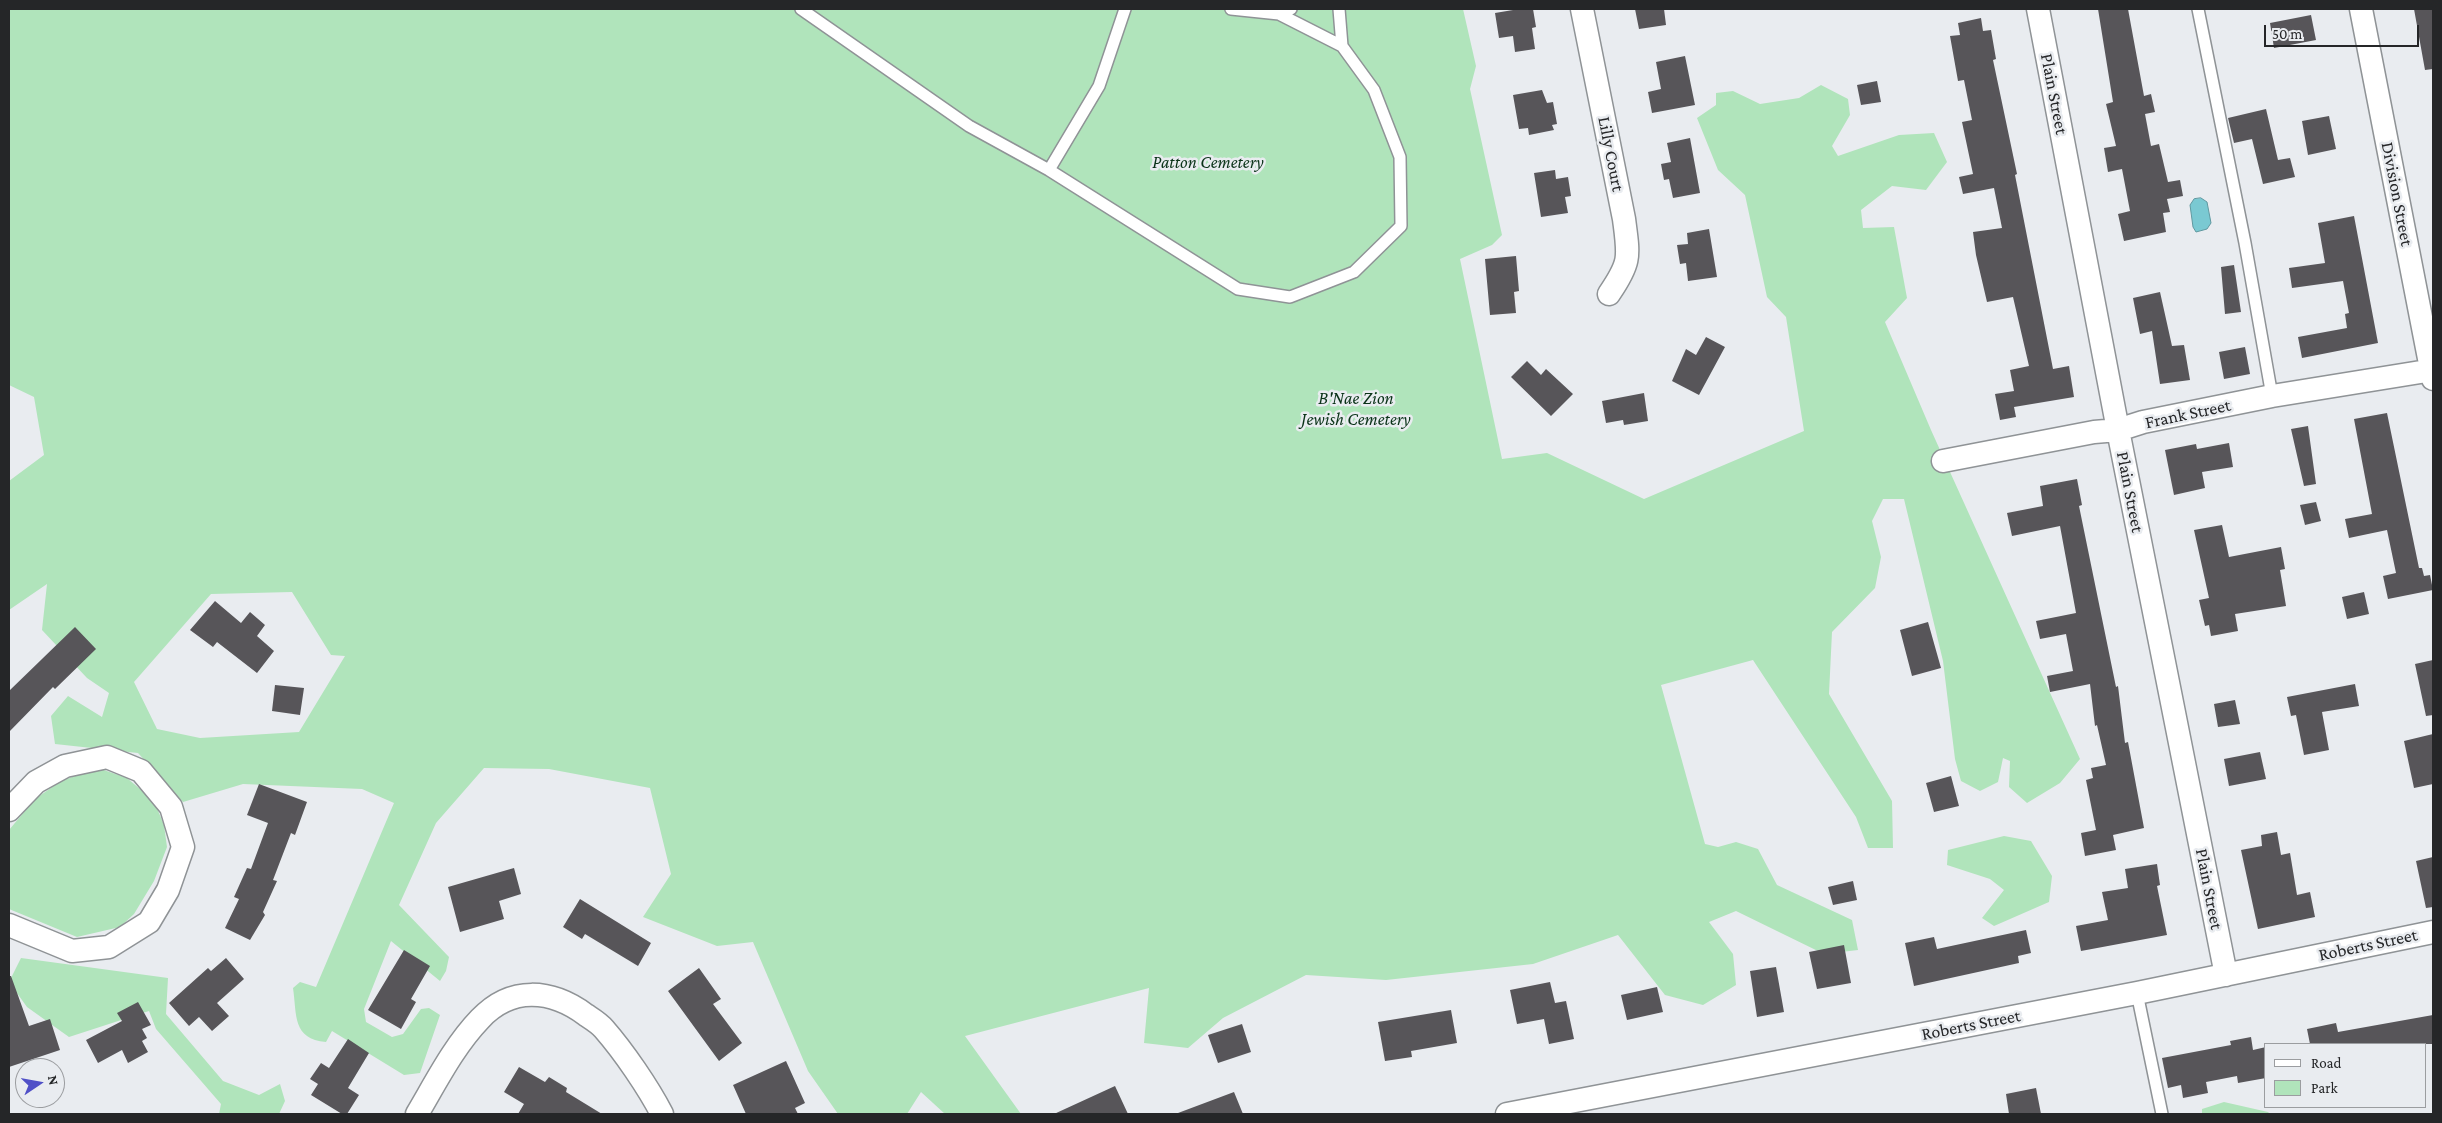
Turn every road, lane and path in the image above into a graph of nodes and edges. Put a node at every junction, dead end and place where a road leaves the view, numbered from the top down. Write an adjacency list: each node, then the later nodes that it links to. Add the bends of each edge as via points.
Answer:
1 (1124, 9): 12 (lane, via 1099,86)
2 (1231, 9): 10 (lane)
3 (1291, 9): 10 (lane)
4 (1339, 9): 11 (lane)
5 (1582, 9): 13 (street, Lilly Court, via 1628,248 1626,269)
6 (2038, 9): 16 (street, Plain Street)
7 (2198, 9): 15 (lane)
8 (2361, 9): 14 (street, Division Street)
9 (807, 10): 12 (lane, via 874,62 969,126)
10 (1279, 14): 11 (lane)
11 (1342, 46): 12 (lane, via 1374,90 1400,157 1401,226 1354,272 1290,296 1238,289)
12 (1049, 170)
13 (1609, 294)
14 (2433, 373): 15 (street, Frank Street)
15 (2272, 396): 16 (street, Frank Street, via 2142,422)
16 (2118, 430): 17 (street, Frank Street); 21 (street, Plain Street)
17 (1943, 461)
18 (9, 810): 19 (street, via 36,782 65,766 107,757 142,771 171,807 183,847 168,890 149,922 109,947 72,951)
19 (9, 925)
20 (2433, 932): 21 (street, Roberts Street)
21 (2226, 975): 22 (street, Roberts Street)
22 (2137, 993): 25 (street, Roberts Street); 26 (lane)
23 (416, 1114): 24 (street, via 462,1040 481,1018 506,998 536,993 570,1003 603,1028)
24 (662, 1114)
25 (1507, 1114)
26 (2162, 1114)

